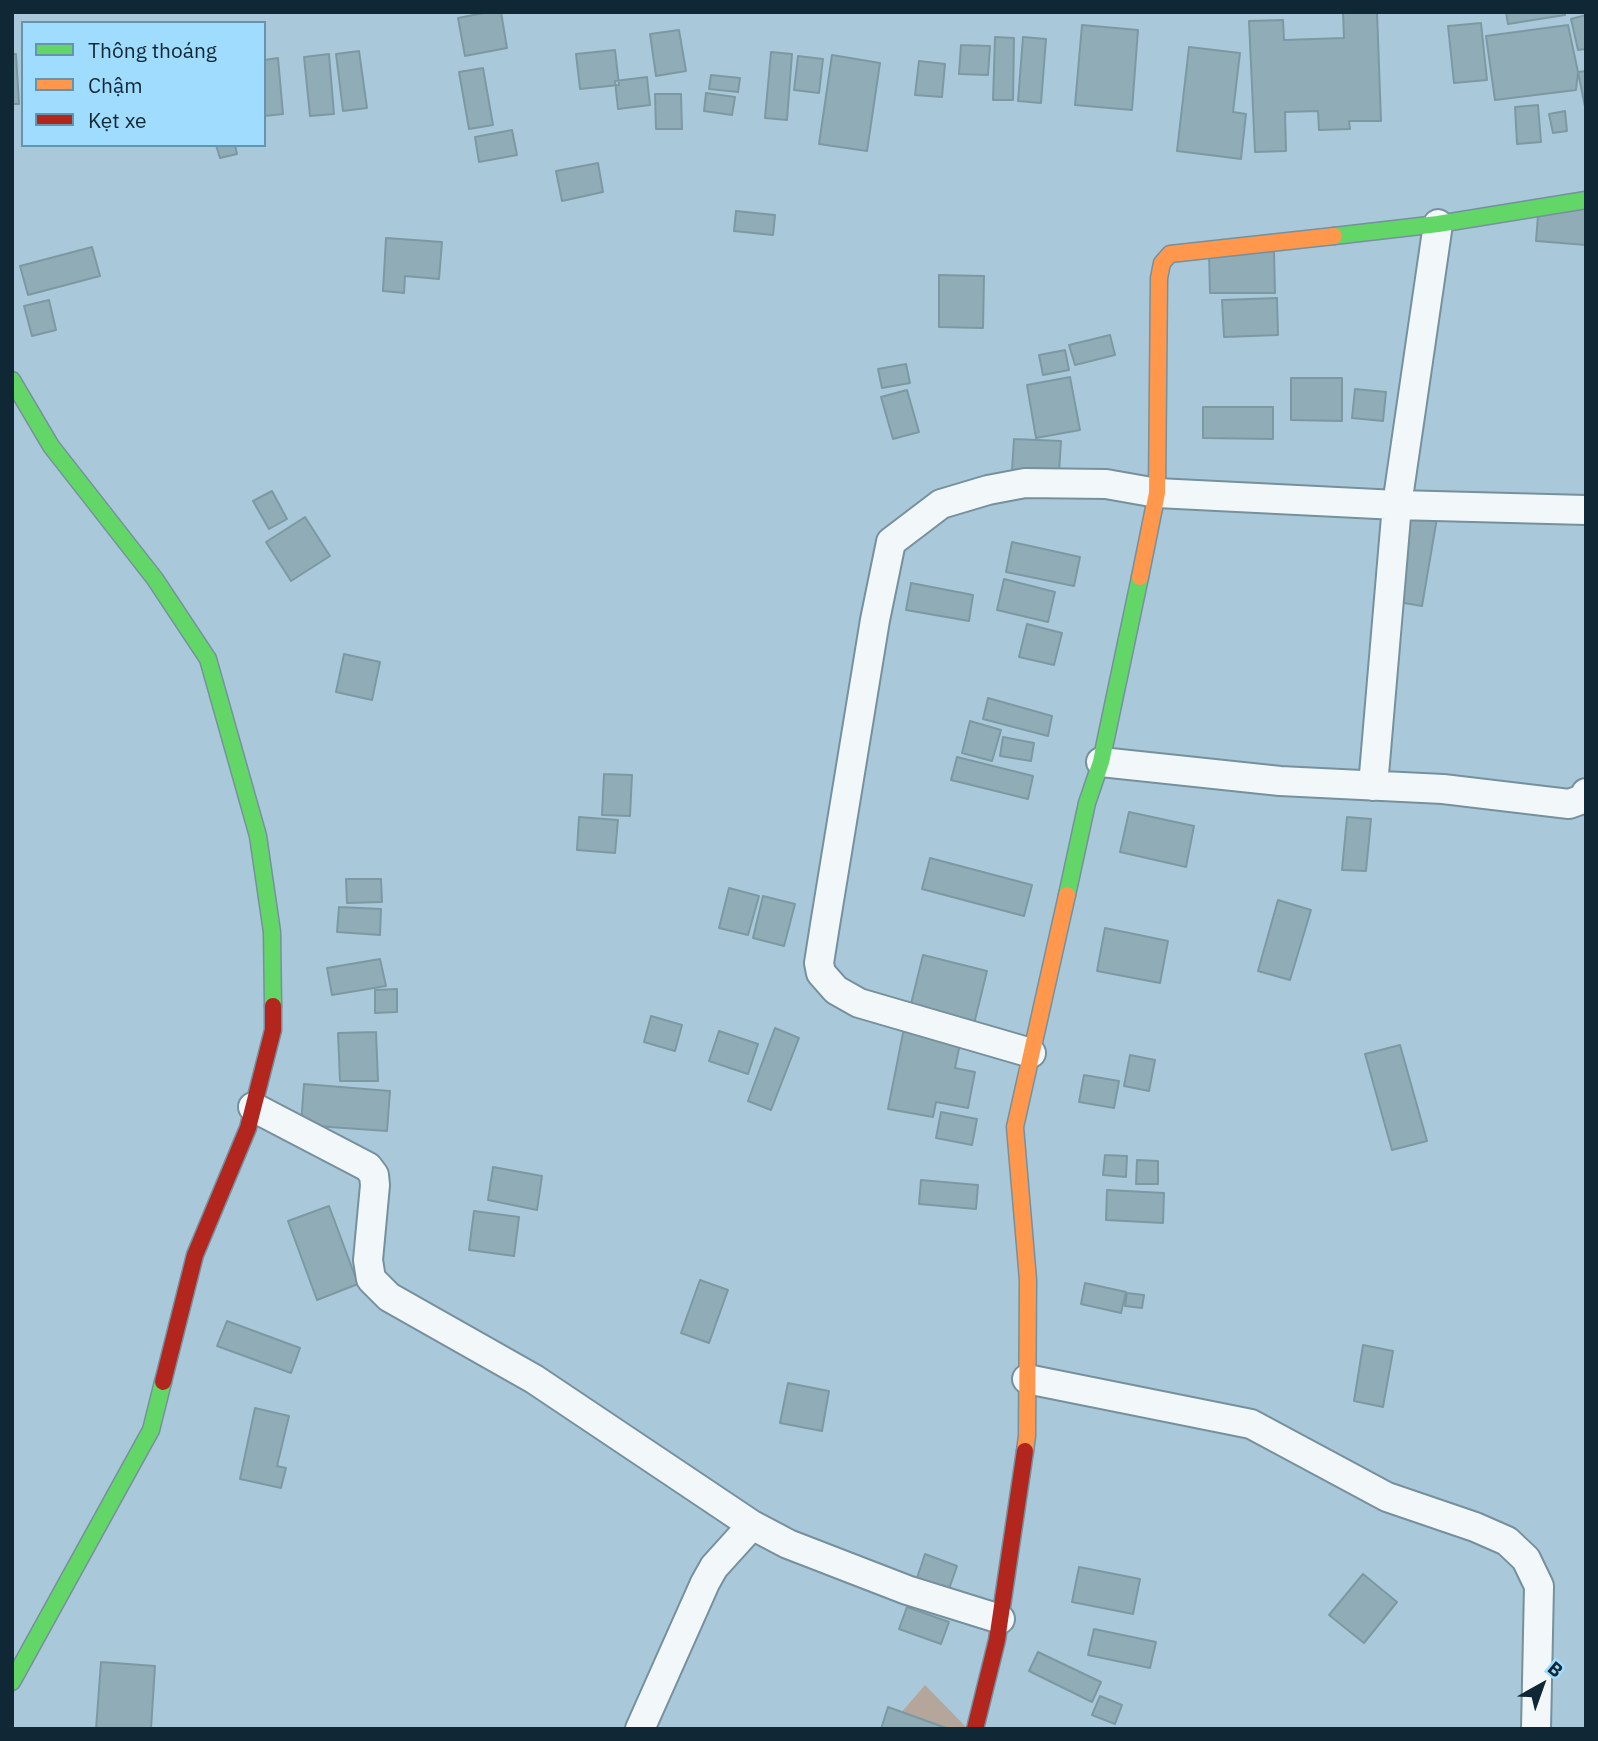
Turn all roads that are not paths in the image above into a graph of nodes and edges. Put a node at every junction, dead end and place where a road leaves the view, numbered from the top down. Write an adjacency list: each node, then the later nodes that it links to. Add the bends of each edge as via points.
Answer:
1 (1586, 200): 2 (street)
2 (1438, 224): 4 (street, via 1170,254 1158,278); 5 (street)
3 (12, 380): 11 (street, via 51,446 155,579 208,659 258,836 272,932 273,1030)
4 (1157, 493): 5 (street); 7 (street); 10 (street, via 1105,484 1025,483 941,504 891,542 827,911 821,973 836,990 859,1003)
5 (1397, 505): 6 (street); 8 (street)
6 (1586, 510)
7 (1101, 762): 8 (street); 10 (street, via 1087,803)
8 (1373, 786): 9 (street, via 1569,804)
9 (1586, 793)
10 (1031, 1053): 12 (street, via 1015,1127 1028,1280)
11 (253, 1107): 13 (street, via 368,1167 374,1175 368,1260 371,1279 389,1297 534,1379); 15 (street, via 195,1255 152,1430)
12 (1027, 1378): 14 (street, via 1027,1436); 18 (street, via 1251,1424 1387,1497 1507,1541 1526,1559 1539,1586)
13 (752, 1525): 14 (street, via 855,1571); 16 (street, via 705,1583)
14 (1000, 1619): 17 (street)
15 (12, 1682)
16 (640, 1729)
17 (975, 1729)
18 (1536, 1729)

